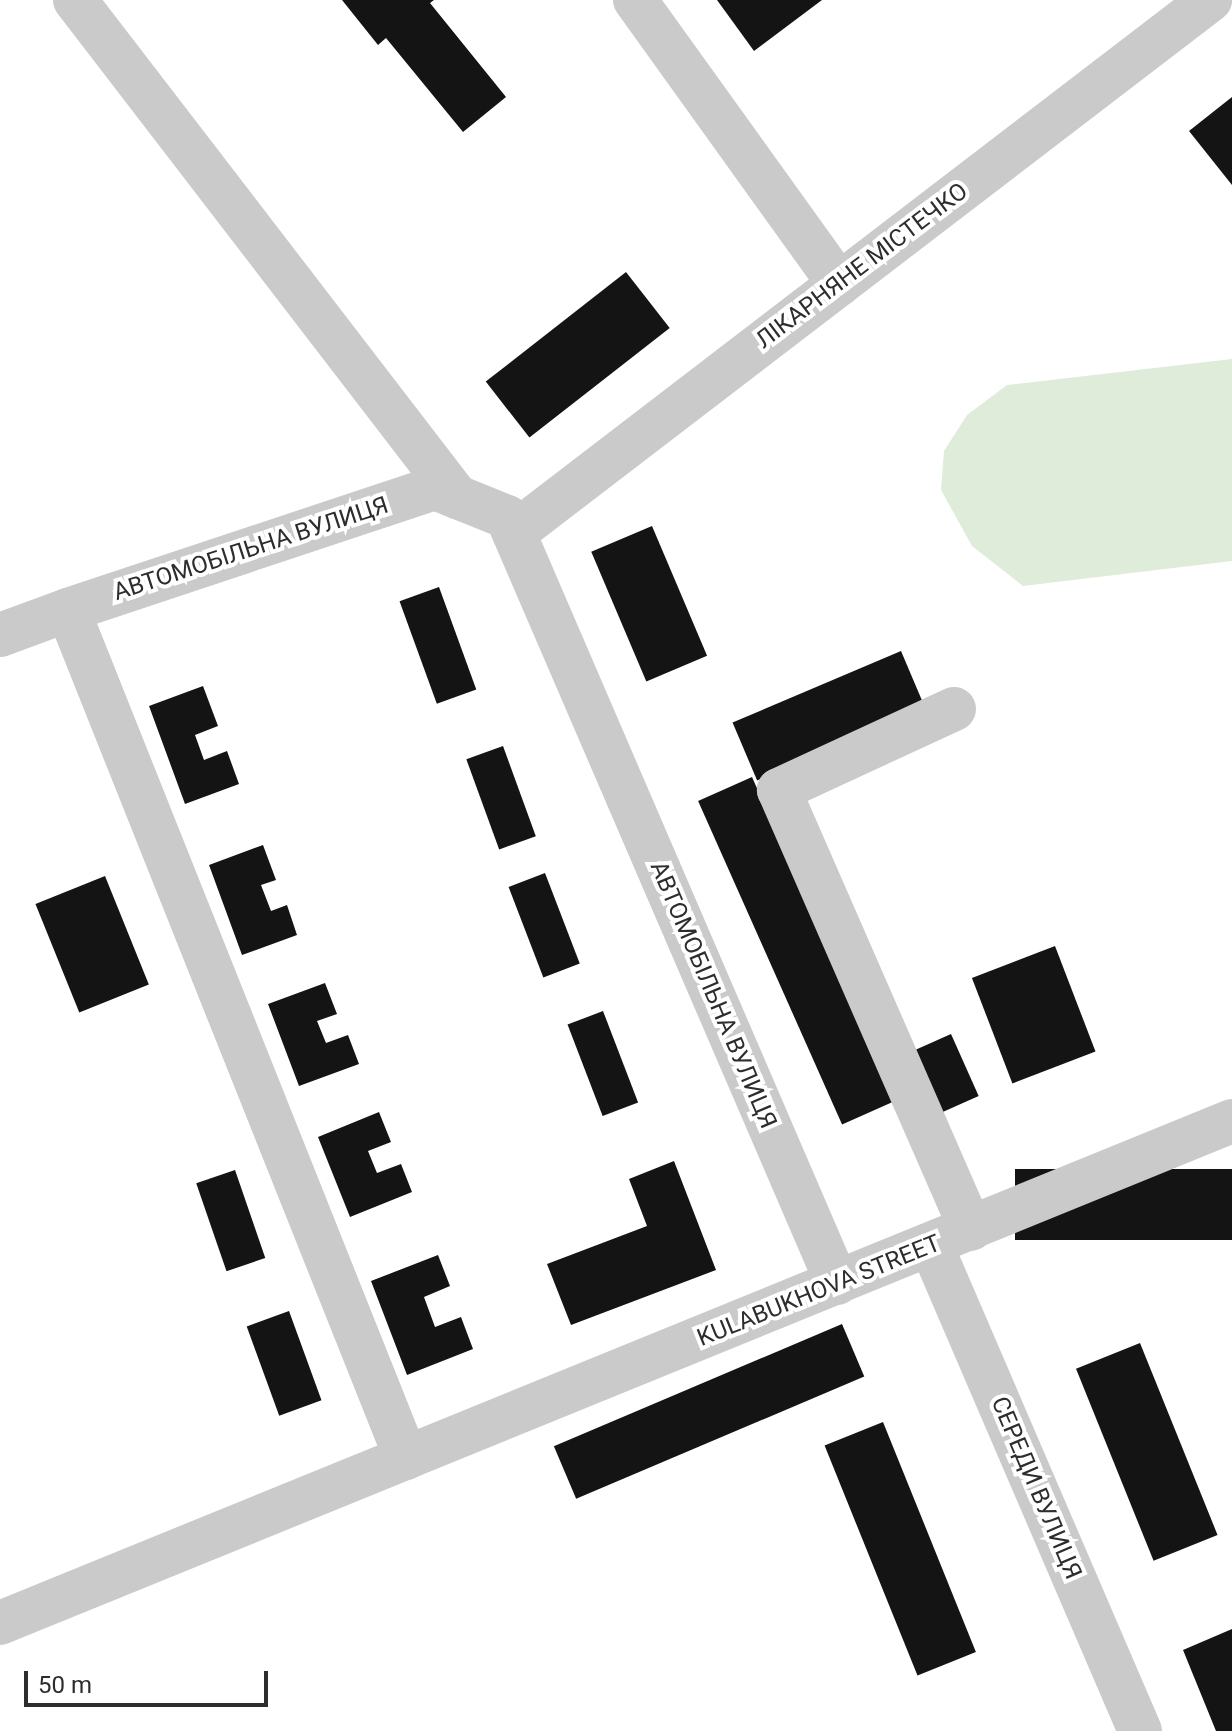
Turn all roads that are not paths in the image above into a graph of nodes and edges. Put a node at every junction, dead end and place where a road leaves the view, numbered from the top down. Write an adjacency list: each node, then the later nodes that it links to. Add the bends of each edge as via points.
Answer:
1 (75, 0): 5 (street)
2 (635, 0): 4 (street)
3 (1210, 0): 4 (street, ЛІКАРНЯНЕ МІСТЕЧКО)
4 (839, 284): 6 (street, ЛІКАРНЯНЕ МІСТЕЧКО)
5 (457, 497): 6 (street, АВТОМОБІЛЬНА ВУЛИЦЯ, via 507,517); 7 (street, АВТОМОБІЛЬНА ВУЛИЦЯ, via 435,488)
6 (514, 533): 12 (street, АВТОМОБІЛЬНА ВУЛИЦЯ)
7 (68, 610): 8 (street, АВТОМОБІЛЬНА ВУЛИЦЯ); 13 (street)
8 (0, 635)
9 (954, 709): 11 (street, СЕРЕДИ ВУЛИЦЯ, via 779,790)
10 (1232, 1121): 11 (street, KULABUKHOVA STREET)
11 (951, 1237): 12 (street, KULABUKHOVA STREET); 15 (street, СЕРЕДИ ВУЛИЦЯ)
12 (837, 1283): 13 (street, KULABUKHOVA STREET)
13 (406, 1458): 14 (street, KULABUKHOVA STREET)
14 (0, 1623)
15 (1140, 1731)

